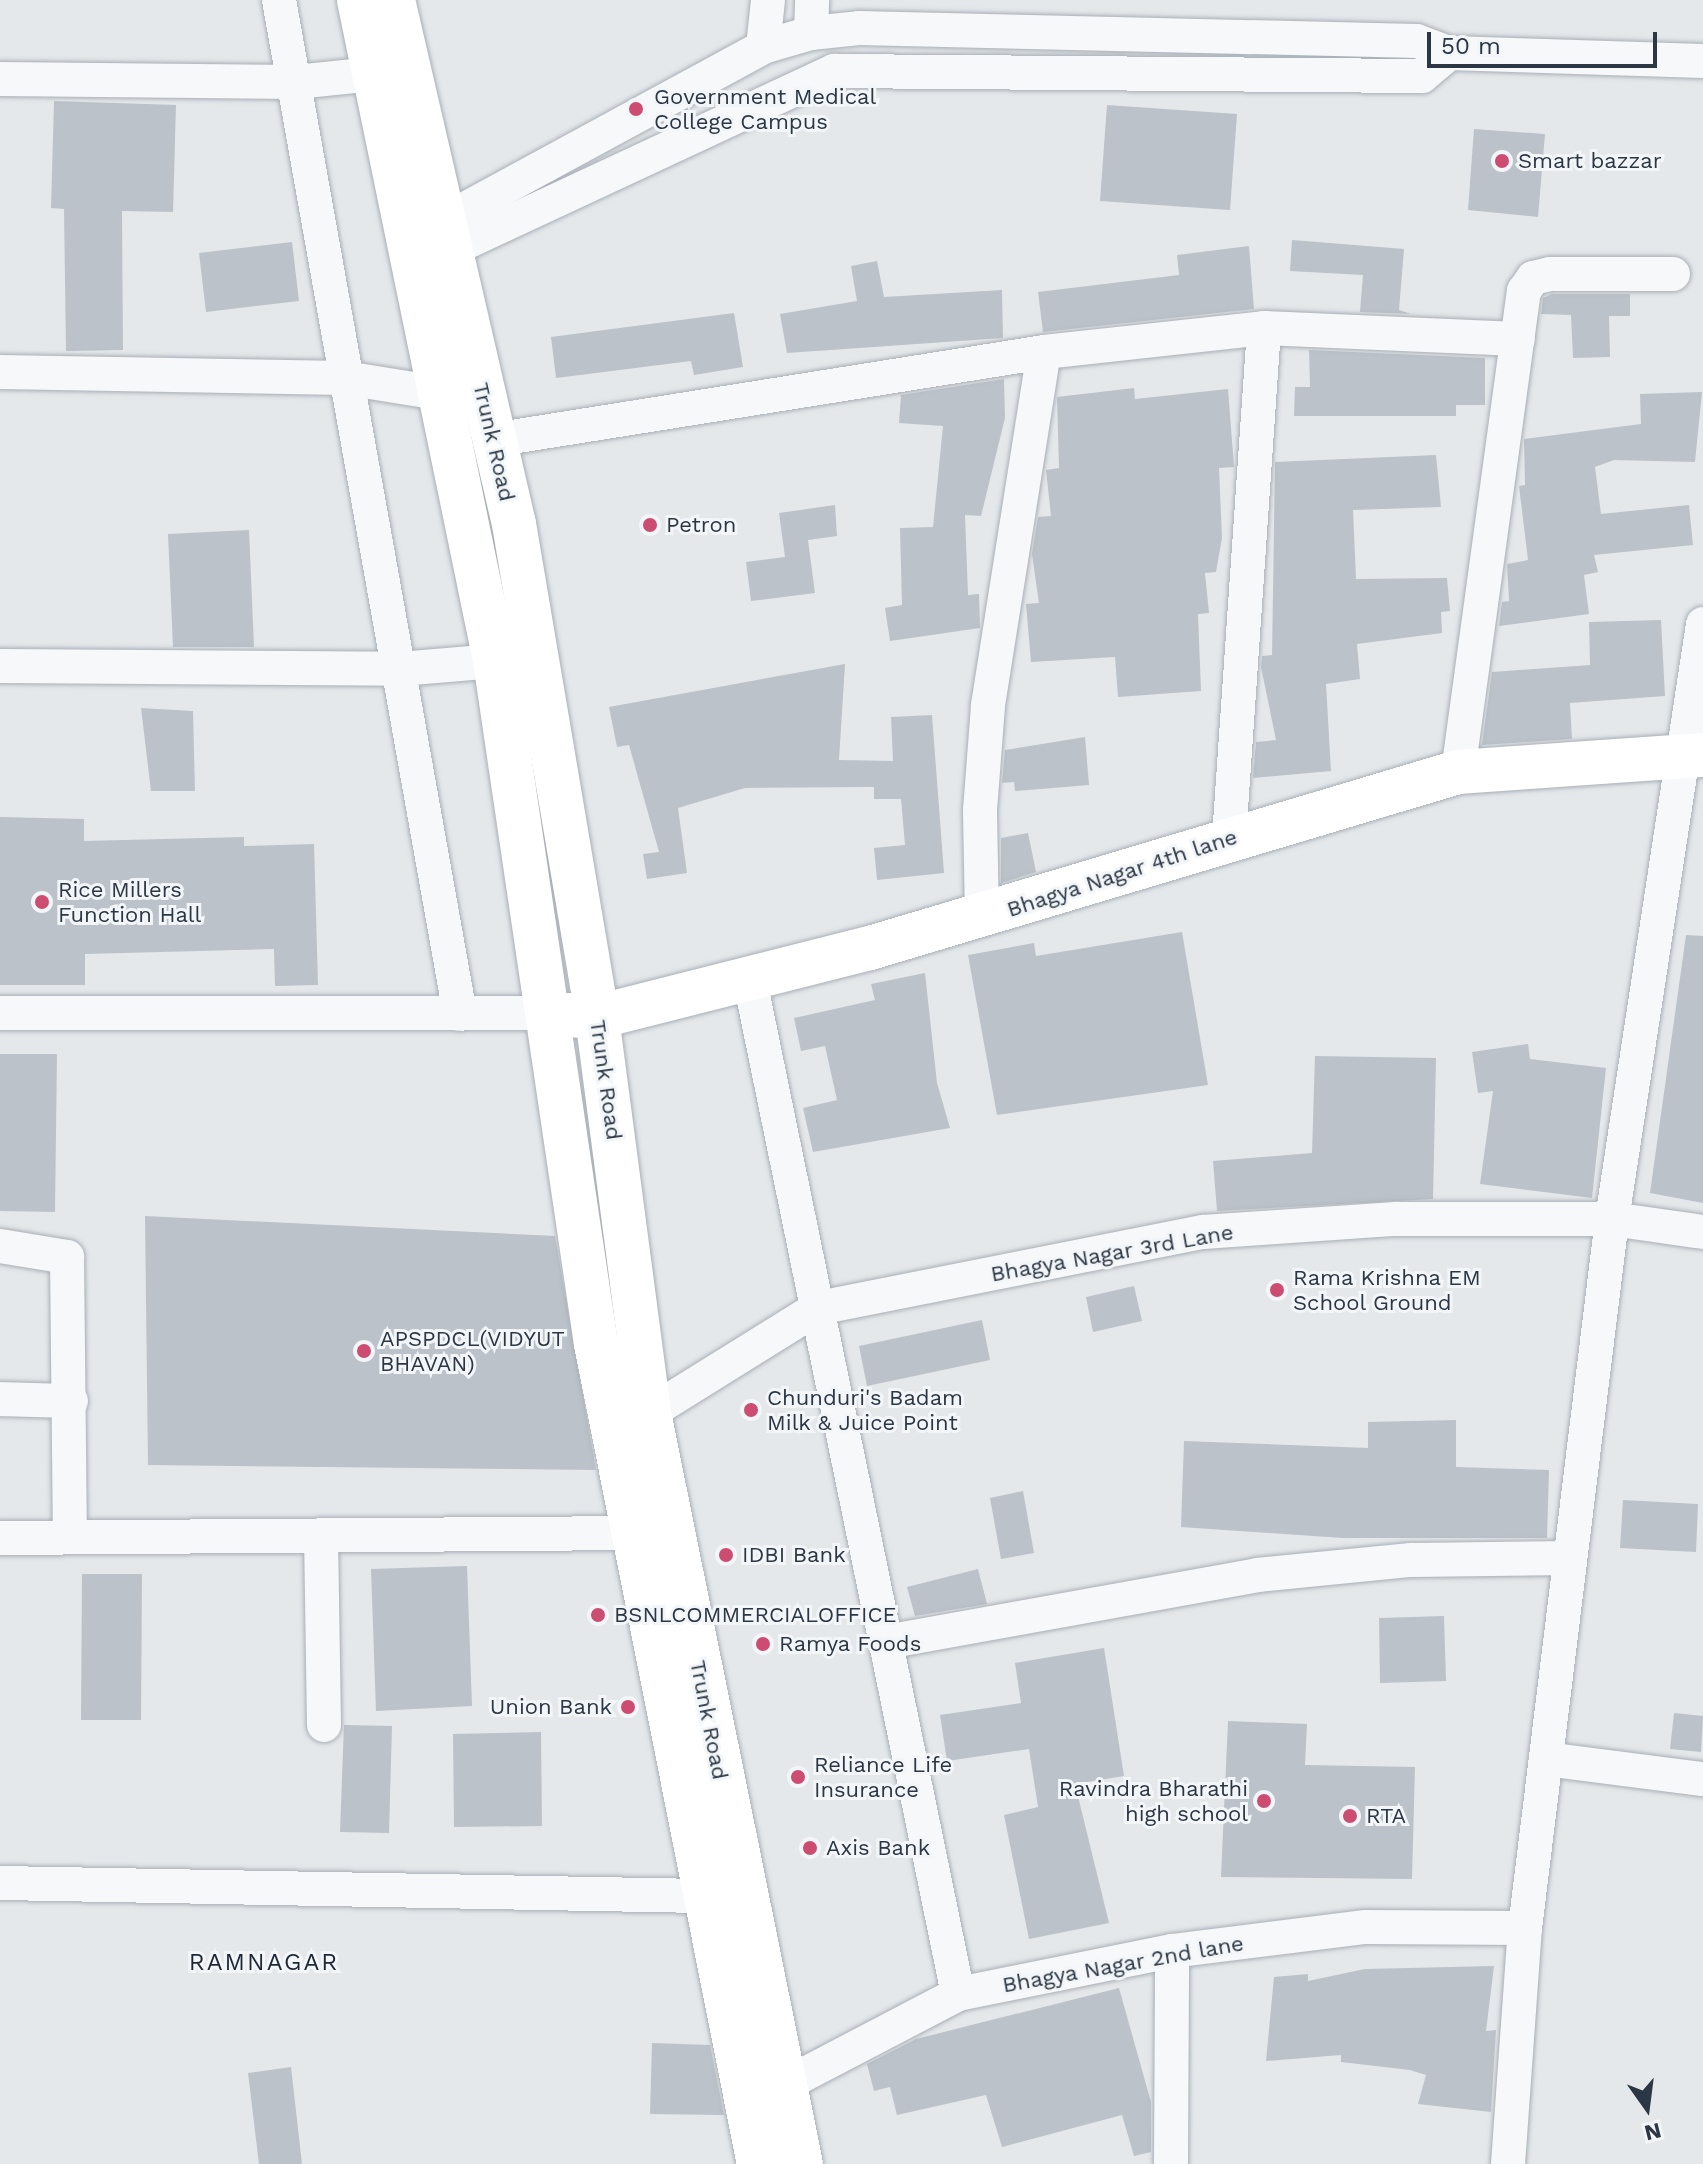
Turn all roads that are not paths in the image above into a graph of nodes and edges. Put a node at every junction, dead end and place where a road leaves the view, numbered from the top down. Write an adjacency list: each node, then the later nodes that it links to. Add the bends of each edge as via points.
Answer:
1 (279, 0): 13 (street)
2 (359, 0): 10 (main road)
3 (393, 0): 14 (main road, Trunk Road)
4 (768, 0): 5 (street)
5 (795, 29): 6 (street); 12 (street); 14 (street)
6 (1080, 34): 7 (street, via 1417,41); 9 (street)
7 (1449, 53): 8 (street); 9 (street, via 1422,76)
8 (1703, 61)
9 (1078, 71): 12 (street, via 867,68)
10 (374, 74): 13 (street); 21 (main road)
11 (0, 79): 13 (street)
12 (803, 81): 14 (street)
13 (296, 82): 20 (street)
14 (446, 235): 22 (main road, Trunk Road)
15 (1673, 274): 17 (street, via 1533,278 1524,291)
16 (1264, 328): 17 (street); 18 (street); 29 (street)
17 (1518, 339): 28 (street)
18 (1044, 352): 22 (street); 30 (street, via 988,705 980,810)
19 (0, 372): 20 (street)
20 (345, 378): 21 (street); 26 (street)
21 (445, 394): 24 (main road)
22 (493, 440): 35 (main road, Trunk Road, via 519,554)
23 (1703, 624): 27 (street)
24 (495, 661): 26 (street); 33 (main road)
25 (0, 666): 26 (street)
26 (400, 669): 34 (street)
27 (1693, 754): 28 (main road, Bhagya Nagar 4th lane); 36 (street)
28 (1458, 772): 29 (main road, Bhagya Nagar 4th lane)
29 (1229, 838): 30 (main road, Bhagya Nagar 4th lane)
30 (982, 917): 31 (main road, Bhagya Nagar 4th lane)
31 (749, 976): 35 (main road, Bhagya Nagar 4th lane); 39 (street)
32 (0, 1013): 34 (street)
33 (546, 1013): 34 (street); 35 (main road, Bhagya Nagar 4th lane); 43 (main road)
34 (460, 1014)
35 (597, 1017): 42 (main road, Trunk Road)
36 (1612, 1219): 37 (street, Bhagya Nagar 3rd Lane); 39 (street, Bhagya Nagar 3rd Lane, via 1396,1219 1203,1232); 47 (street)
37 (1703, 1232)
38 (0, 1246): 41 (street, via 67,1257)
39 (818, 1308): 42 (street, Bhagya Nagar 3rd Lane); 48 (street)
40 (0, 1399): 41 (street)
41 (71, 1401): 45 (street)
42 (649, 1413): 57 (main road, Trunk Road)
43 (631, 1533): 44 (street); 53 (main road)
44 (321, 1535): 45 (street); 49 (street)
45 (70, 1537): 46 (street)
46 (0, 1538)
47 (1570, 1558): 48 (street, via 1411,1560 1257,1575); 50 (street)
48 (886, 1642): 56 (street)
49 (324, 1725)
50 (1546, 1759): 51 (street); 54 (street)
51 (1703, 1779)
52 (0, 1883): 53 (street)
53 (703, 1896): 58 (main road)
54 (1525, 1928): 55 (street, Bhagya Nagar 2nd lane, via 1366,1927); 62 (street)
55 (1172, 1951): 56 (street, Bhagya Nagar 2nd lane); 61 (street)
56 (958, 1994): 57 (street, Bhagya Nagar 2nd lane)
57 (786, 2084): 58 (street, Bhagya Nagar 2nd lane); 60 (main road, Trunk Road)
58 (743, 2090): 59 (main road)
59 (759, 2164)
60 (801, 2164)
61 (1171, 2164)
62 (1508, 2164)

